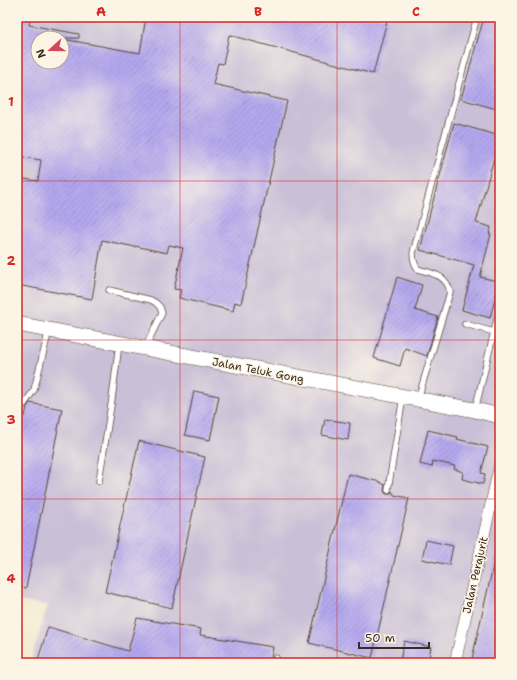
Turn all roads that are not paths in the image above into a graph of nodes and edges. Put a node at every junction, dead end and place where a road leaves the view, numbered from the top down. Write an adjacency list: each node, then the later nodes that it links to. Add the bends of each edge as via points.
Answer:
1 (477, 17): 10 (lane, via 414,245 413,259 416,266 440,276 448,284 450,292)
2 (109, 290): 9 (lane, via 151,300 160,307 162,314)
3 (500, 307): 7 (lane)
4 (17, 324): 6 (street, Jalan Teluk Gong)
5 (465, 324): 7 (lane)
6 (49, 330): 8 (street, Jalan Teluk Gong); 12 (lane, via 34,390)
7 (494, 332): 11 (lane)
8 (119, 343): 9 (street, Jalan Teluk Gong); 15 (lane)
9 (145, 348): 10 (street, Jalan Teluk Gong)
10 (410, 398): 11 (street, Jalan Teluk Gong); 16 (lane)
11 (475, 410): 13 (street, Jalan Teluk Gong)
12 (17, 411)
13 (500, 416)
14 (500, 464): 17 (street, Jalan Perajurit)
15 (99, 481)
16 (388, 490)
17 (455, 663)

